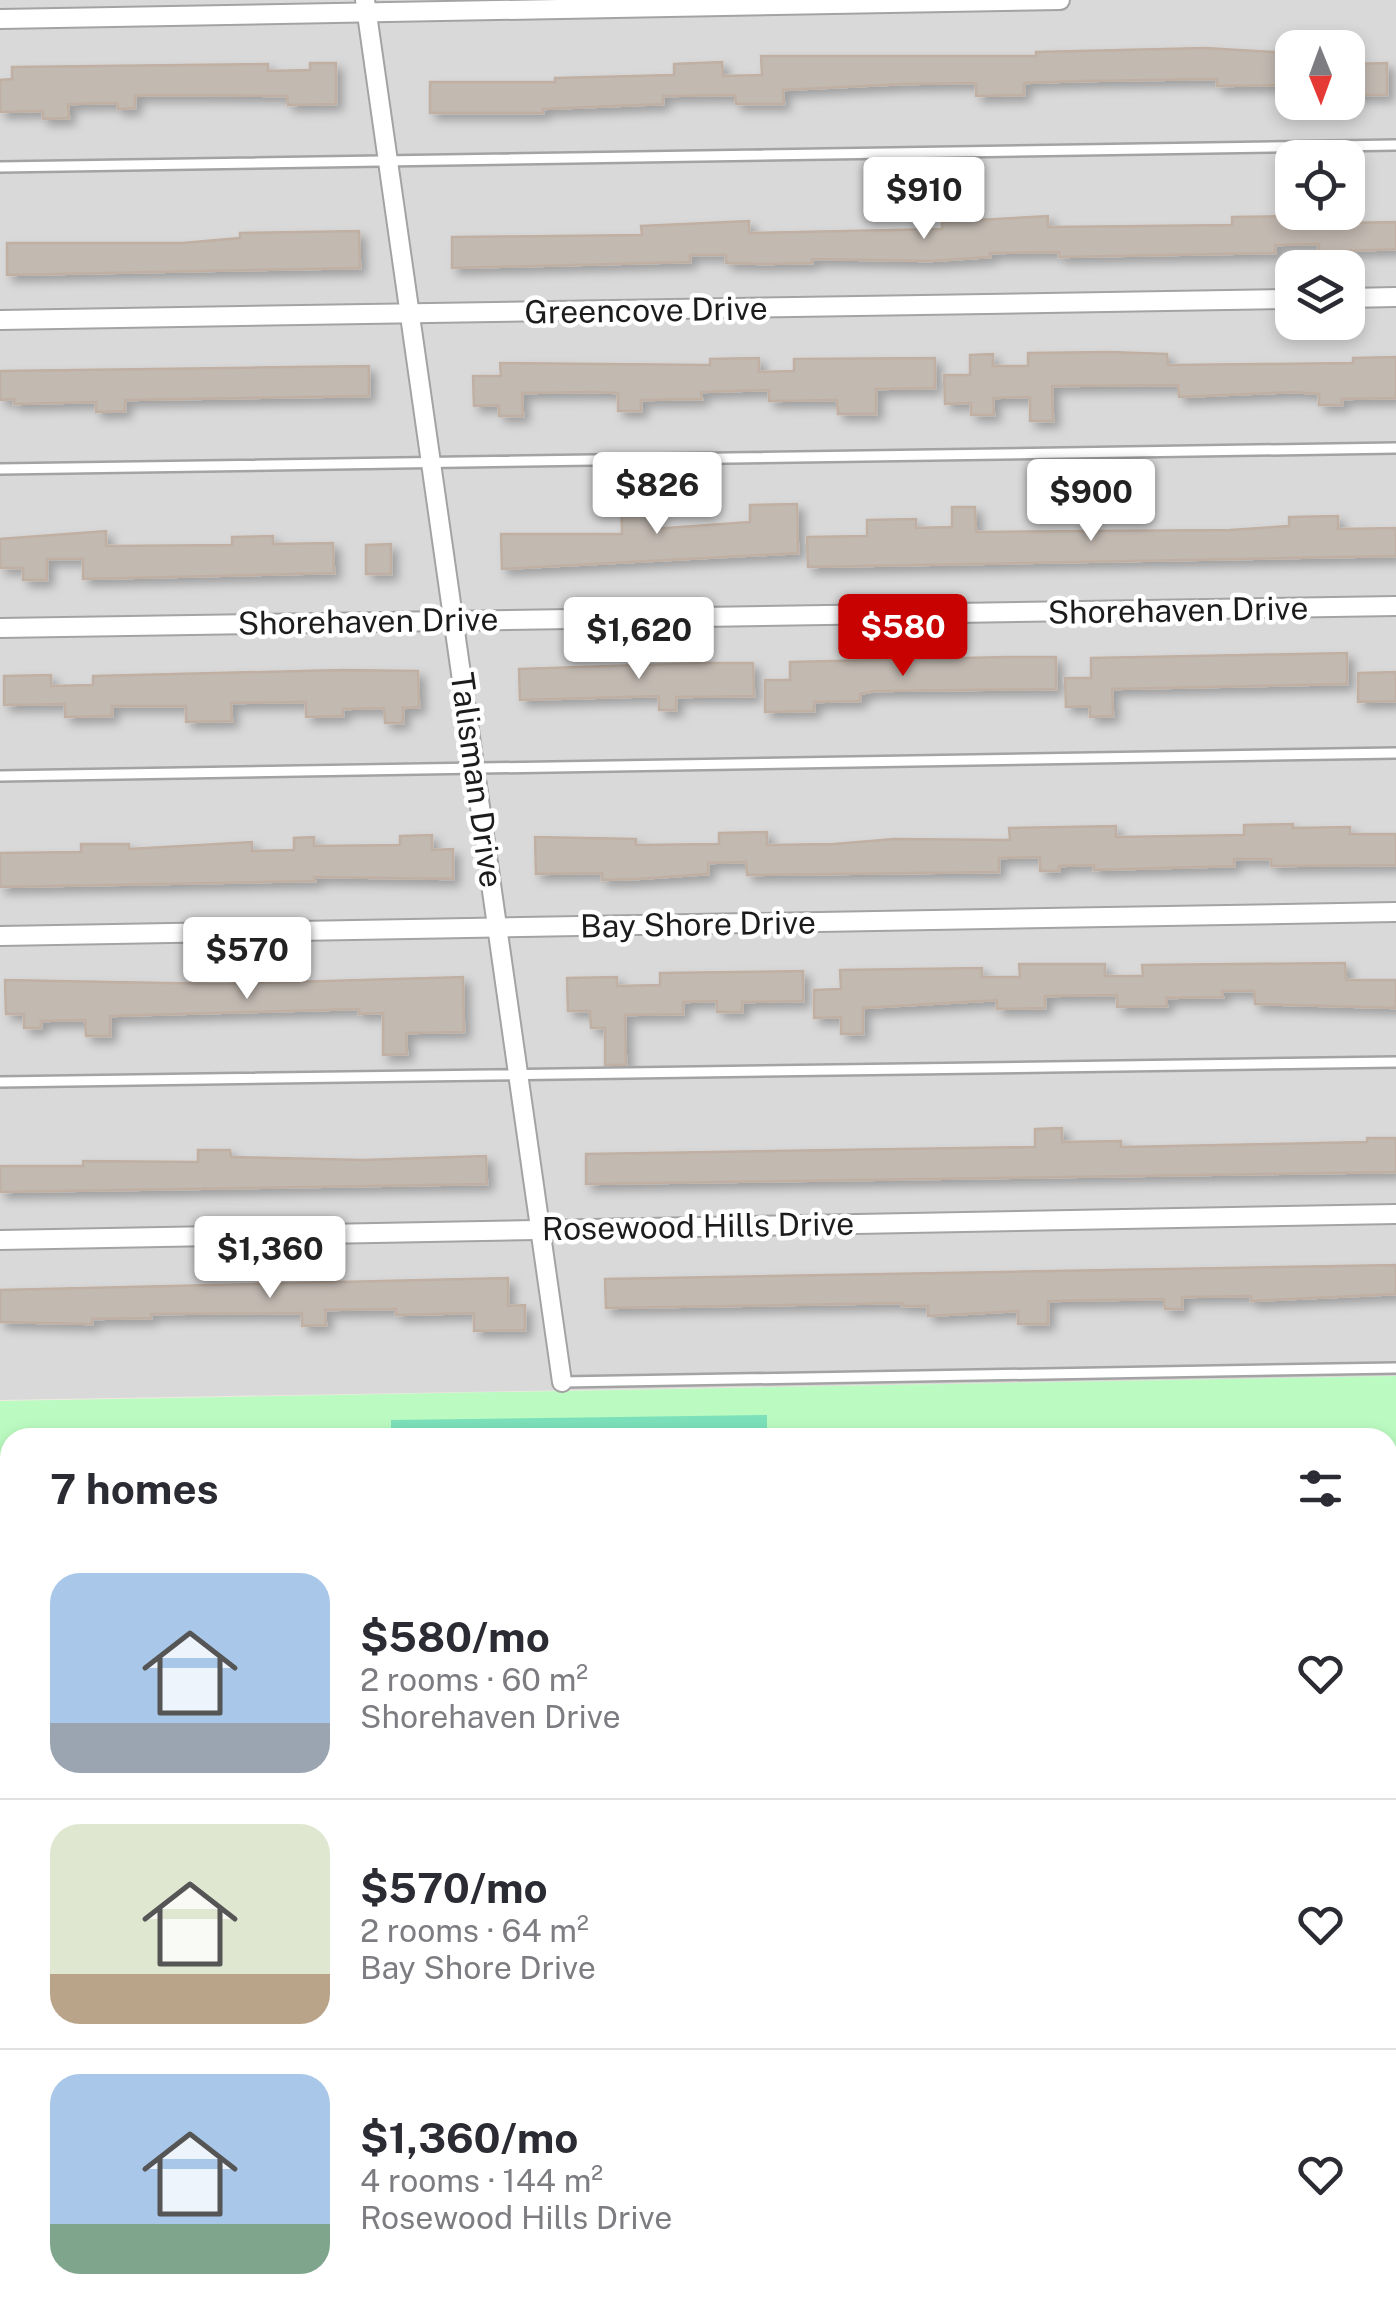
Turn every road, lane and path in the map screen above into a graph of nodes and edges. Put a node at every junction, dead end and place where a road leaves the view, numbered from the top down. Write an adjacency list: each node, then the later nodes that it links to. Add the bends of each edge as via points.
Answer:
1 (1060, 0): 2 (street)
2 (366, 6): 3 (street); 5 (street, Talisman Drive)
3 (0, 19)
4 (1396, 145): 5 (lane)
5 (389, 161): 6 (lane); 10 (street, Talisman Drive)
6 (0, 167)
7 (1396, 297): 8 (street)
8 (1365, 298)
9 (1275, 299): 10 (street, Greencove Drive)
10 (411, 314): 11 (street, Greencove Drive); 13 (street, Talisman Drive)
11 (0, 320)
12 (1396, 448): 13 (lane)
13 (433, 462): 14 (lane); 16 (street, Talisman Drive)
14 (0, 469)
15 (1396, 606): 16 (street, Shorehaven Drive)
16 (454, 620): 17 (street, Shorehaven Drive); 19 (street, Talisman Drive)
17 (0, 628)
18 (1396, 753): 19 (lane)
19 (476, 767): 20 (lane); 22 (street, Talisman Drive)
20 (0, 776)
21 (1396, 912): 22 (street, Bay Shore Drive)
22 (498, 928): 23 (street, Bay Shore Drive); 25 (street, Talisman Drive)
23 (0, 936)
24 (1396, 1062): 25 (lane)
25 (520, 1074): 26 (lane); 28 (street, Talisman Drive)
26 (0, 1082)
27 (1396, 1214): 28 (street, Rosewood Hills Drive)
28 (540, 1228): 29 (street, Rosewood Hills Drive); 31 (street, Talisman Drive)
29 (0, 1240)
30 (1396, 1368): 31 (lane)
31 (562, 1382)

